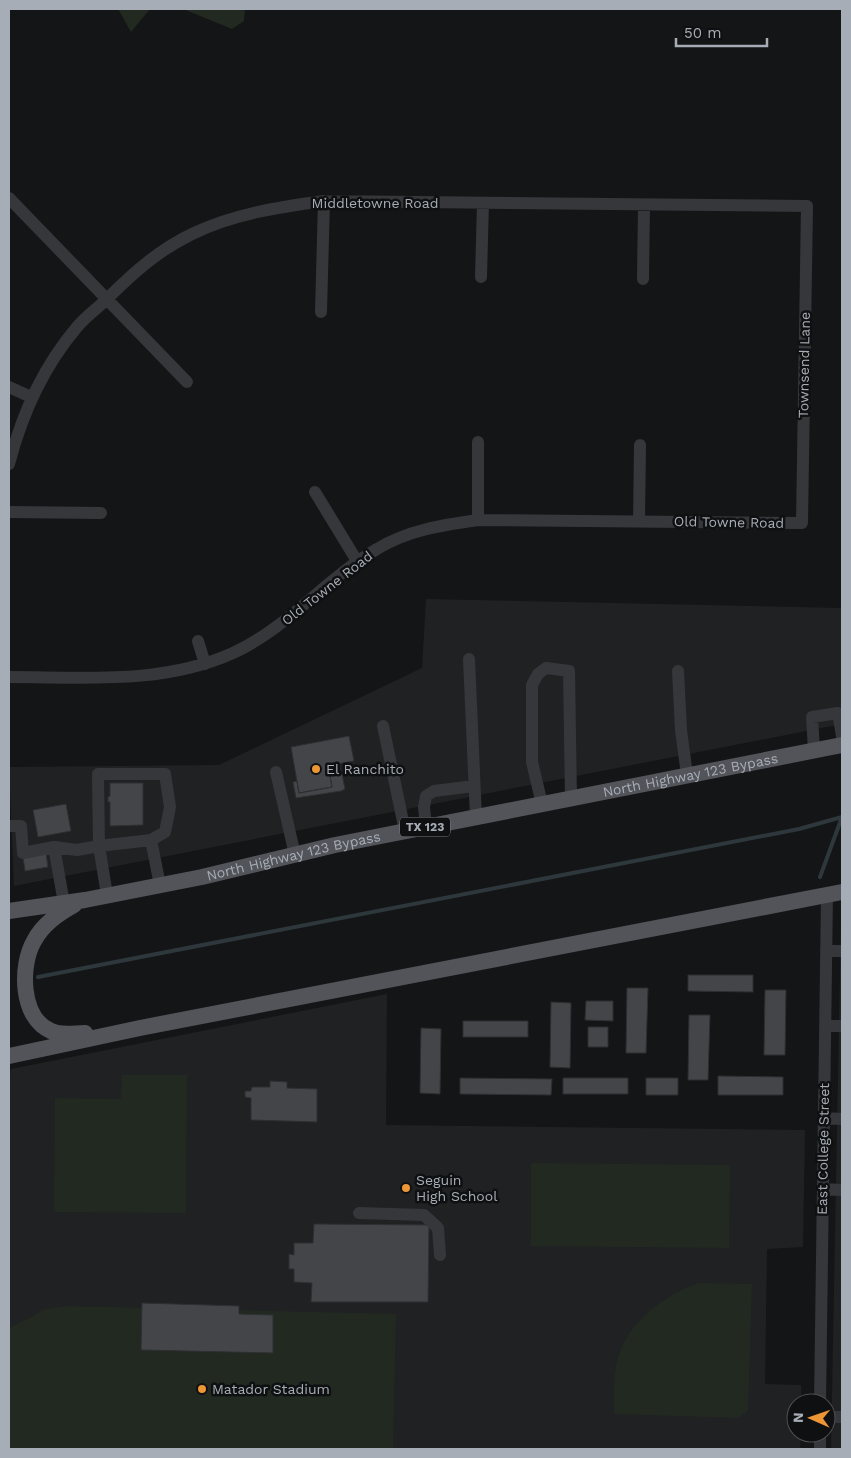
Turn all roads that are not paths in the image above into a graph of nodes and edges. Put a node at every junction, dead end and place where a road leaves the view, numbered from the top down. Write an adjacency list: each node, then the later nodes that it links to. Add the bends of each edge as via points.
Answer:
1 (9, 198): 8 (street)
2 (324, 201): 3 (street, Middletowne Road); 8 (street, Middletowne Road, via 257,212 192,234 136,270); 9 (street)
3 (483, 203): 4 (street, Middletowne Road); 6 (street)
4 (644, 206): 5 (street, Middletowne Road); 7 (street)
5 (807, 206): 21 (street, Townsend Lane)
6 (481, 277)
7 (643, 279)
8 (106, 300): 10 (street); 12 (street, Middletowne Road, via 78,326)
9 (321, 312)
10 (187, 382)
11 (9, 387): 12 (street)
12 (31, 397): 15 (street, Middletowne Road)
13 (478, 442): 19 (street)
14 (640, 445): 20 (street)
15 (9, 464)
16 (315, 492): 22 (street)
17 (9, 512): 18 (street)
18 (101, 513)
19 (478, 520): 20 (street, Old Towne Road); 22 (street, Old Towne Road, via 406,534)
20 (639, 521): 21 (street, Old Towne Road)
21 (802, 523)
22 (357, 561): 25 (street, Old Towne Road, via 270,634)
23 (198, 642): 25 (street)
24 (469, 658): 35 (street)
25 (205, 664): 27 (street, Old Towne Road, via 171,673 132,677)
26 (678, 671): 34 (street)
27 (9, 676)
28 (840, 711): 30 (street); 32 (street, via 812,717)
29 (383, 726): 41 (street)
30 (842, 736)
31 (842, 745): 32 (main road, North Highway 123 Bypass / TX 123)
32 (814, 750): 34 (main road, North Highway 123 Bypass / TX 123)
33 (276, 772): 45 (street)
34 (687, 775): 36 (main road, North Highway 123 Bypass / TX 123)
35 (474, 786): 38 (street); 40 (street, via 434,791 426,796)
36 (571, 798): 37 (main road, North Highway 123 Bypass / TX 123); 37 (street, via 569,671 546,668 532,685 532,762)
37 (542, 804): 38 (main road, North Highway 123 Bypass / TX 123)
38 (476, 817): 40 (main road, North Highway 123 Bypass / TX 123)
39 (9, 826): 44 (street, via 21,826 22,853)
40 (426, 827): 41 (main road, North Highway 123 Bypass / TX 123)
41 (405, 831): 45 (main road, North Highway 123 Bypass / TX 123)
42 (151, 840): 43 (street); 43 (street, via 165,832 170,807 165,774 98,774); 46 (street)
43 (99, 846): 44 (street, via 76,850); 48 (street)
44 (54, 847): 50 (street)
45 (295, 855): 46 (main road, North Highway 123 Bypass / TX 123)
46 (160, 885): 48 (main road, North Highway 123 Bypass / TX 123)
47 (834, 894): 52 (street, East College Street); 56 (main road)
48 (107, 895): 49 (main road, North Highway 123 Bypass / TX 123)
49 (85, 900): 50 (main road, North Highway 123 Bypass / TX 123); 56 (main road, via 53,918 33,942 26,979 32,1012 39,1024 51,1032 68,1034)
50 (64, 903): 51 (main road, North Highway 123 Bypass / TX 123)
51 (9, 911)
52 (826, 951): 53 (street); 54 (street, East College Street)
53 (842, 951)
54 (825, 1026): 55 (street); 58 (street, East College Street)
55 (842, 1026)
56 (140, 1028): 57 (main road)
57 (9, 1056)
58 (824, 1118): 59 (street); 60 (street, East College Street)
59 (842, 1119)
60 (823, 1190): 61 (street); 64 (street, East College Street)
61 (842, 1190)
62 (359, 1213): 63 (street, via 424,1214 438,1228)
63 (440, 1255)
64 (820, 1393)

